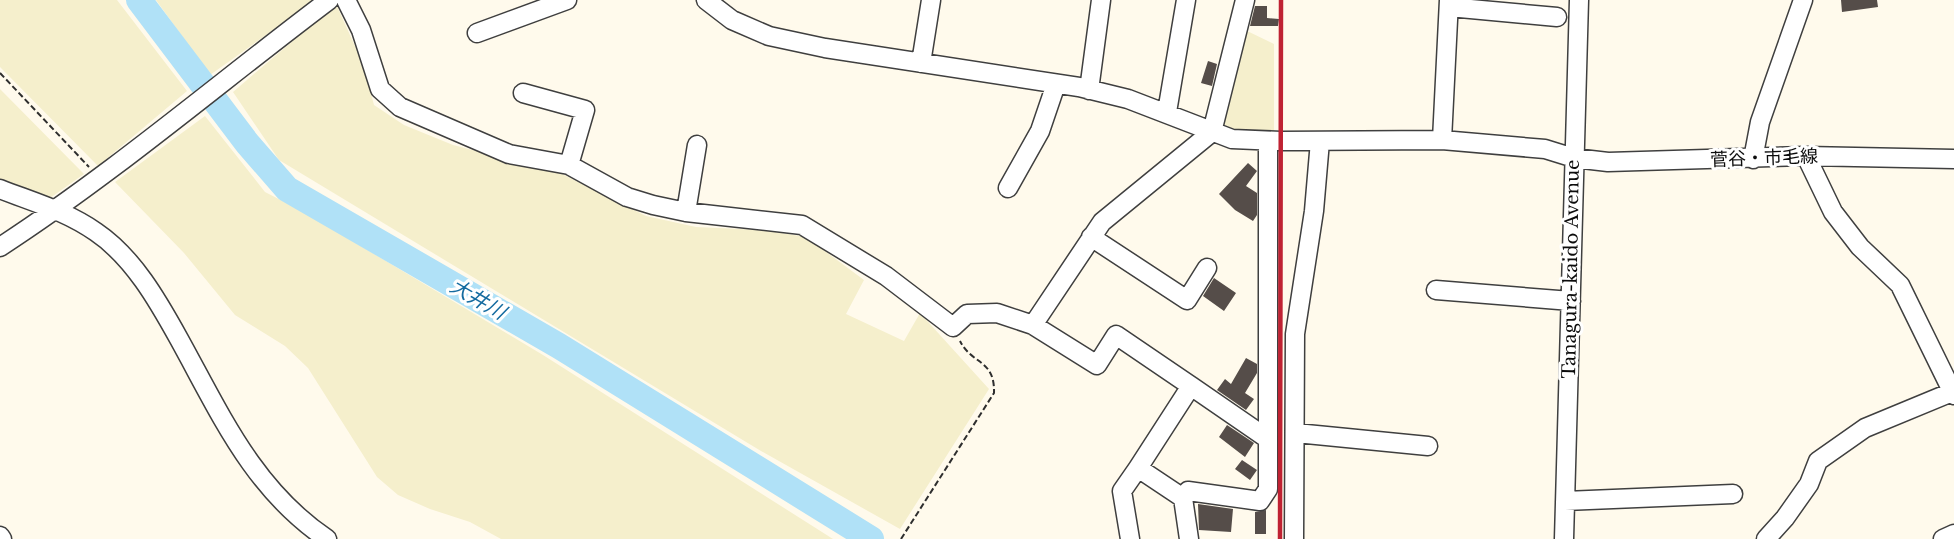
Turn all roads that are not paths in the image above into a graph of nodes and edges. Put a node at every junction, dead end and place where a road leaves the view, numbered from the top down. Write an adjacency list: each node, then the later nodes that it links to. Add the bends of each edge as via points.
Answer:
1 (329, 0): 33 (street)
2 (346, 0): 30 (street, via 361,30 380,89 400,107 509,154)
3 (567, 0): 15 (street)
4 (706, 0): 14 (street, 菅谷・市毛線)
5 (732, 0): 14 (street)
6 (931, 0): 16 (street)
7 (1101, 0): 18 (street)
8 (1186, 0): 20 (street)
9 (1245, 0): 21 (street)
10 (1579, 0): 27 (street, Tanagura-kaido Avenue)
11 (1803, 0): 28 (street, via 1760,122)
12 (1449, 4): 13 (street); 22 (street)
13 (1557, 17)
14 (732, 20): 16 (street, 菅谷・市毛線, via 769,36)
15 (477, 33)
16 (921, 63): 17 (street, 菅谷・市毛線)
17 (1056, 84): 18 (street, 菅谷・市毛線); 31 (street, via 1040,131)
18 (1089, 90): 20 (street, 菅谷・市毛線)
19 (523, 93): 30 (street, via 585,110)
20 (1167, 112): 21 (street, 菅谷・市毛線)
21 (1212, 132): 23 (street, 菅谷・市毛線, via 1232,139); 35 (street, via 1102,222)
22 (1442, 140): 24 (street, 菅谷・市毛線); 27 (street, 菅谷・市毛線, via 1545,149)
23 (1268, 141): 24 (street, 菅谷・市毛線); 44 (street)
24 (1320, 141): 43 (street, via 1314,211 1294,334)
25 (697, 145): 34 (street)
26 (1806, 156): 28 (street, 菅谷・市毛線); 29 (street, 菅谷・市毛線); 42 (street, via 1833,212 1860,248 1900,285)
27 (1574, 158): 28 (street, 菅谷・市毛線, via 1608,162); 39 (street, Tanagura-kaido Avenue)
28 (1753, 159)
29 (1954, 159)
30 (569, 165): 34 (street, via 627,197)
31 (1008, 188)
32 (0, 189): 33 (street)
33 (58, 209): 36 (street); 51 (street, via 97,233 156,297 264,483 289,511)
34 (686, 212): 40 (street, via 802,225 886,276 953,327 968,314 998,313)
35 (1091, 237): 37 (street, via 1187,300); 40 (street)
36 (0, 247)
37 (1207, 268)
38 (1436, 290): 39 (street)
39 (1571, 301): 49 (street, Tanagura-kaido Avenue)
40 (1033, 325): 41 (street, via 1097,365 1116,335)
41 (1191, 386): 44 (street); 46 (street)
42 (1953, 394): 56 (street, via 1865,428 1818,461 1809,484)
43 (1296, 434): 45 (street); 54 (street)
44 (1268, 439): 48 (street, via 1268,489 1260,501 1188,491)
45 (1428, 446)
46 (1138, 468): 48 (street); 52 (street, via 1122,491)
47 (1733, 494): 49 (street)
48 (1183, 498): 53 (street)
49 (1565, 501): 55 (street, Tanagura-kaido Avenue)
50 (1954, 534): 57 (street)
51 (327, 539)
52 (1130, 539)
53 (1189, 539)
54 (1294, 539)
55 (1564, 539)
56 (1766, 539)
57 (1943, 539)

